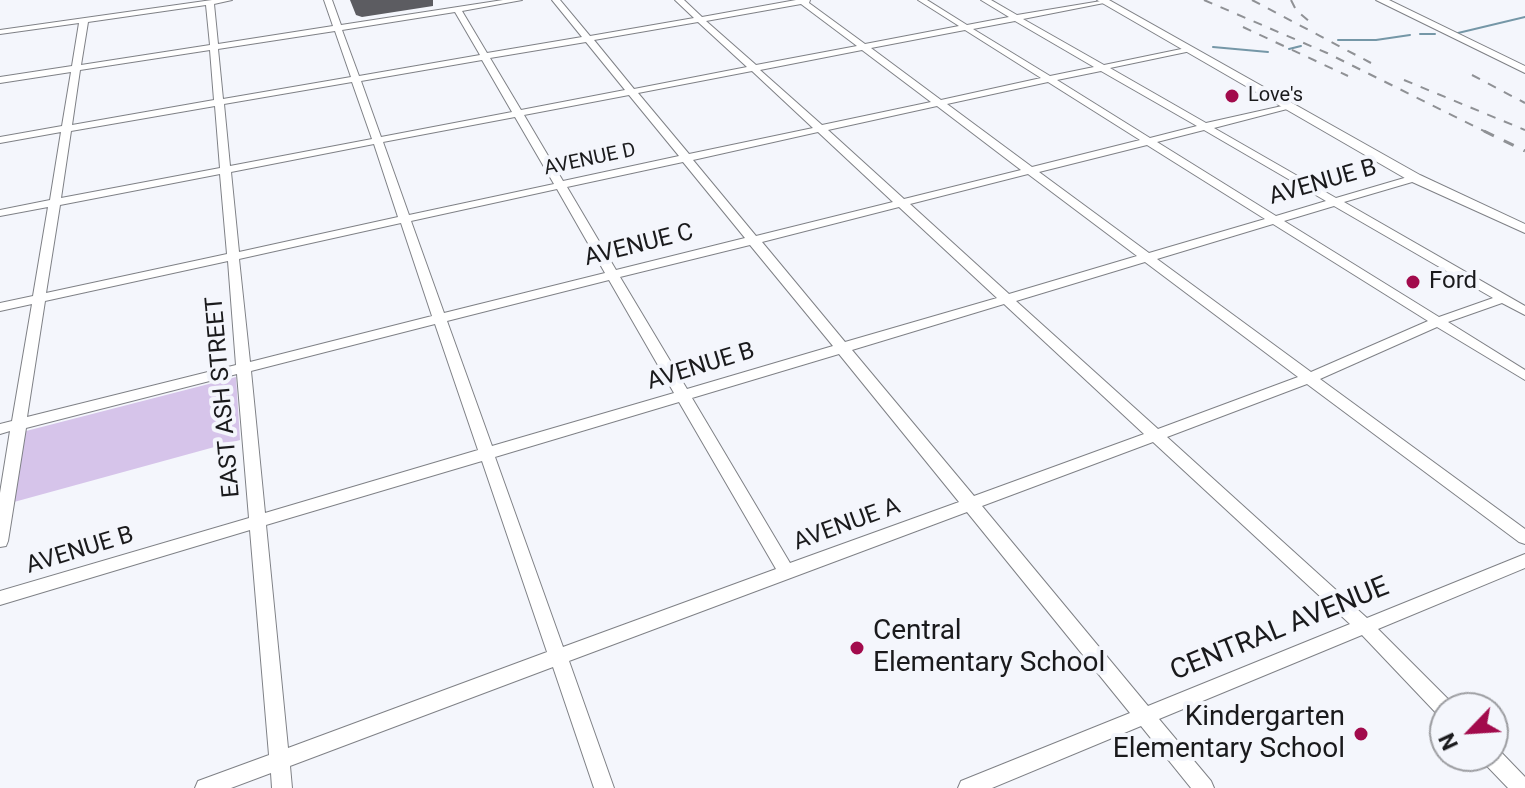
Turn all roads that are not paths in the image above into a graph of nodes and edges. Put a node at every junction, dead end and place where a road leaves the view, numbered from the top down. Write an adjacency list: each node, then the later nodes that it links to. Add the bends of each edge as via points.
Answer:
1 (228, 0): 11 (street)
2 (328, 0): 16 (street)
3 (518, 0): 12 (street)
4 (556, 0): 19 (street)
5 (679, 0): 15 (street)
6 (922, 0): 17 (street)
7 (985, 0): 13 (street)
8 (1381, 0): 27 (main road)
9 (806, 1): 15 (street); 21 (street)
10 (1103, 1): 13 (street); 22 (main road)
11 (210, 3): 14 (street); 20 (street, EAST ASH STREET)
12 (457, 9): 16 (street); 23 (street)
13 (1018, 19): 17 (street); 24 (street)
14 (84, 20): 18 (street); 25 (street)
15 (700, 20): 19 (street); 26 (street)
16 (338, 28): 20 (street); 28 (street)
17 (967, 29): 21 (street); 29 (street)
18 (0, 32)
19 (588, 39): 23 (street); 31 (street)
20 (214, 47): 25 (street); 32 (street, EAST ASH STREET)
21 (864, 47): 26 (street); 33 (street)
22 (1188, 49): 24 (street, AVENUE D); 34 (main road)
23 (485, 57): 28 (street); 35 (street)
24 (1102, 67): 29 (street, AVENUE D); 36 (street)
25 (77, 68): 30 (street); 37 (street)
26 (754, 68): 31 (street); 38 (street)
27 (1525, 70)
28 (355, 79): 32 (street); 40 (street)
29 (1048, 79): 33 (street, AVENUE D); 41 (street)
30 (0, 80)
31 (632, 92): 35 (street); 42 (street)
32 (219, 102): 37 (street); 43 (street, EAST ASH STREET)
33 (939, 103): 38 (street, AVENUE D); 44 (street)
34 (1288, 106): 36 (street, AVENUE C); 45 (main road)
35 (518, 114): 40 (street); 46 (street)
36 (1204, 127): 41 (street, AVENUE C); 48 (street)
37 (67, 128): 39 (street); 47 (street)
38 (820, 129): 42 (street, AVENUE D); 49 (street)
39 (0, 140)
40 (377, 141): 43 (street); 51 (street)
41 (1148, 141): 44 (street, AVENUE C); 52 (street)
42 (686, 158): 46 (street, AVENUE D); 55 (street)
43 (225, 170): 47 (street); 56 (street, EAST ASH STREET)
44 (1030, 171): 49 (street, AVENUE C); 57 (street)
45 (1415, 178): 48 (street, AVENUE B); 53 (main road); 54 (main road, via 1432,194)
46 (560, 185): 51 (street, AVENUE D); 58 (street)
47 (55, 202): 50 (street); 59 (street)
48 (1335, 202): 52 (street, AVENUE B); 61 (street)
49 (901, 203): 55 (street, AVENUE C); 60 (street)
50 (0, 213)
51 (404, 219): 56 (street, AVENUE D); 64 (street)
52 (1274, 220): 57 (street, AVENUE B); 65 (street)
53 (1525, 229)
54 (1525, 239)
55 (754, 240): 58 (street, AVENUE C); 66 (street)
56 (233, 256): 59 (street, AVENUE D); 67 (street, EAST ASH STREET)
57 (1147, 258): 60 (street, AVENUE B); 69 (street)
58 (613, 275): 64 (street, AVENUE C); 70 (street)
59 (39, 298): 62 (street, AVENUE D); 71 (street)
60 (1007, 299): 66 (street, AVENUE B); 73 (street)
61 (1502, 299): 63 (street); 65 (street, AVENUE A)
62 (0, 307)
63 (1525, 311)
64 (439, 319): 67 (street, AVENUE C); 74 (street)
65 (1437, 322): 68 (street); 69 (street, AVENUE A)
66 (843, 348): 70 (street, AVENUE B); 75 (street)
67 (244, 368): 71 (street, AVENUE C); 76 (street, EAST ASH STREET)
68 (1525, 376)
69 (1309, 378): 73 (street, AVENUE A); 77 (street)
70 (683, 395): 74 (street, AVENUE B); 80 (street)
71 (19, 424): 72 (street, AVENUE C); 78 (street)
72 (0, 429)
73 (1155, 435): 75 (street, AVENUE A); 82 (street)
74 (486, 454): 76 (street, AVENUE B); 83 (street)
75 (972, 503): 80 (street, AVENUE A); 85 (street)
76 (258, 521): 81 (street, AVENUE B); 86 (street, EAST ASH STREET)
77 (1525, 538)
78 (0, 541)
79 (1525, 561): 82 (street, CENTRAL AVENUE)
80 (787, 573): 83 (street, AVENUE A)
81 (0, 598)
82 (1364, 626): 84 (street); 85 (street, CENTRAL AVENUE)
83 (558, 659): 86 (street, AVENUE A); 90 (street)
84 (1429, 693)
85 (1146, 714): 91 (street, CENTRAL AVENUE); 92 (street)
86 (280, 760): 88 (street, AVENUE A); 89 (street, EAST ASH STREET)
87 (1506, 772): 93 (street)
88 (205, 788)
89 (282, 788)
90 (604, 788)
91 (968, 788)
92 (1204, 788)
93 (1522, 788)

